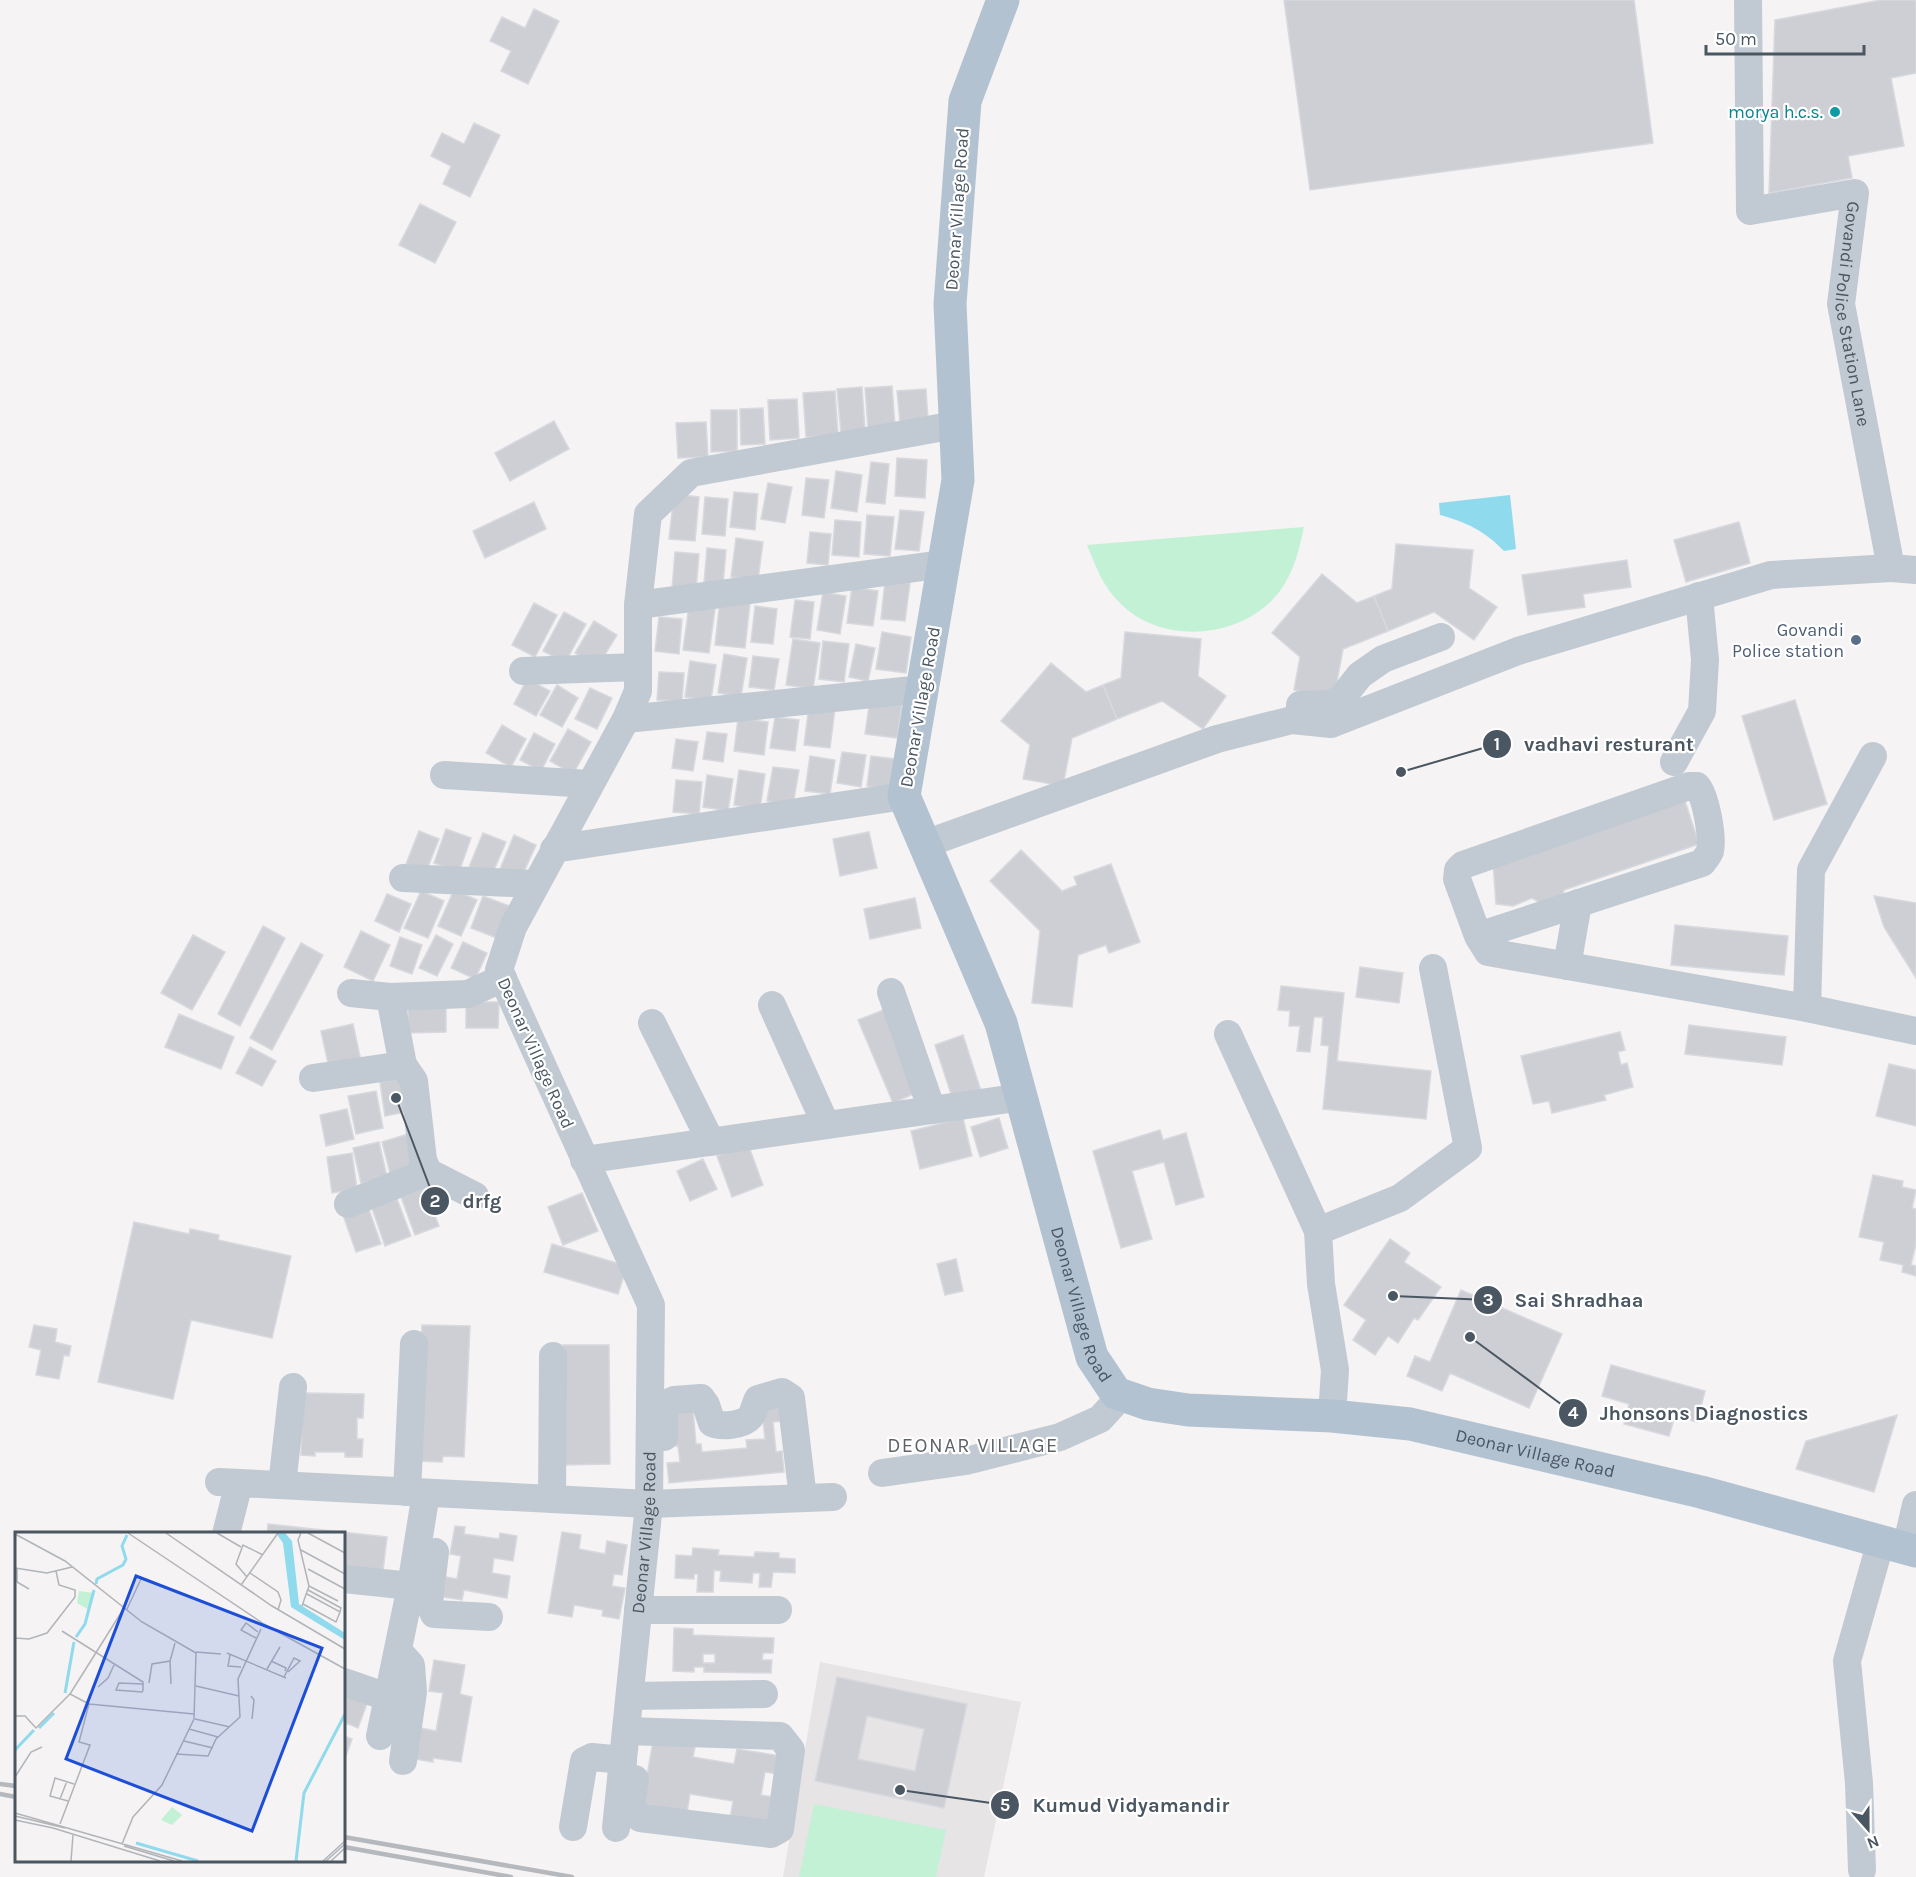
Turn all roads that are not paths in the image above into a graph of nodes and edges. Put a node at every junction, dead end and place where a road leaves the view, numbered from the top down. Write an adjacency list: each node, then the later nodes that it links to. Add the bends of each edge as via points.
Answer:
1 (1004, 0): 3 (main road, Deonar Village Road, via 965,101 950,304)
2 (1748, 0): 5 (street, Govandi Police Station Lane, via 1750,211 1855,193 1841,304)
3 (955, 425): 4 (main road, Deonar Village Road, via 958,480); 7 (street, Deonar Village Road, via 691,473 648,514)
4 (944, 564): 7 (street); 11 (main road, Deonar Village Road)
5 (1904, 569): 6 (street, Govandi Police Station Lane, via 1771,575)
6 (1699, 596): 13 (street, Govandi Police Station Lane, via 1518,651 1331,724 1292,720); 15 (street, via 1705,660 1702,711)
7 (638, 605): 9 (street, Deonar Village Road)
8 (1441, 637): 13 (street, via 1383,659 1360,675 1341,699 1330,704 1276,705 1251,711 1235,717)
9 (638, 667): 10 (street); 12 (street, Deonar Village Road, via 638,691)
10 (523, 671)
11 (923, 689): 12 (street); 18 (main road, Deonar Village Road)
12 (626, 719): 17 (street, Deonar Village Road)
13 (1217, 739): 19 (street, Govandi Police Station Lane)
14 (1873, 756): 32 (street, via 1811,870)
15 (1674, 762)
16 (444, 775): 17 (street)
17 (590, 784): 20 (street, Deonar Village Road)
18 (904, 796): 19 (main road, Deonar Village Road); 20 (street)
19 (925, 844): 38 (main road, Deonar Village Road, via 1001,1023)
20 (554, 849): 22 (street, Deonar Village Road)
21 (403, 878): 22 (street)
22 (535, 884): 27 (street, Deonar Village Road, via 513,927 500,970)
23 (1578, 903): 24 (street); 24 (street, via 1702,863 1711,846 1704,794 1697,786 1463,864 1457,879); 25 (street)
24 (1478, 936): 25 (street, via 1488,952)
25 (1567, 966): 32 (street)
26 (1433, 968): 46 (street, via 1468,1148 1400,1198)
27 (503, 978): 30 (street, via 468,994); 42 (street, Deonar Village Road)
28 (891, 992): 39 (street)
29 (351, 993): 30 (street)
30 (390, 998): 36 (street)
31 (772, 1005): 40 (street)
32 (1807, 1008): 34 (street)
33 (652, 1023): 41 (street)
34 (1916, 1032)
35 (1228, 1034): 46 (street)
36 (403, 1065): 37 (street); 43 (street, via 414,1081 423,1160)
37 (314, 1078)
38 (1022, 1097): 39 (street); 50 (main road, Deonar Village Road, via 1092,1357 1116,1393)
39 (932, 1110): 40 (street)
40 (826, 1125): 41 (street)
41 (711, 1142): 42 (street)
42 (584, 1160): 59 (street, Deonar Village Road, via 651,1305)
43 (428, 1172): 44 (street); 45 (street)
44 (475, 1196)
45 (348, 1204)
46 (1318, 1232): 51 (street, via 1321,1284 1335,1370)
47 (414, 1344): 55 (street)
48 (553, 1356): 58 (street)
49 (293, 1387): 54 (street)
50 (1122, 1395): 51 (main road, Deonar Village Road, via 1148,1404 1188,1410); 53 (street, via 1100,1419 1060,1437 966,1461)
51 (1332, 1416): 62 (main road, Deonar Village Road, via 1410,1424 1701,1492)
52 (663, 1468): 57 (street, via 664,1405 674,1400 701,1398 712,1423 718,1426 744,1422 759,1399 782,1392 791,1398)
53 (882, 1473)
54 (282, 1485): 55 (street); 61 (street, via 229,1482)
55 (425, 1493): 58 (street); 64 (street); 67 (street, via 429,1603 434,1614)
56 (833, 1497): 57 (street)
57 (802, 1498): 59 (street)
58 (552, 1499): 59 (street)
59 (649, 1504): 65 (street, Deonar Village Road)
60 (1916, 1505): 62 (street)
61 (226, 1532)
62 (1901, 1547): 79 (street, via 1847,1661 1859,1783)
63 (345, 1580): 64 (street)
64 (411, 1586): 68 (street)
65 (638, 1610): 66 (street); 71 (street, Deonar Village Road)
66 (778, 1610)
67 (489, 1617)
68 (399, 1652): 72 (street); 76 (street, via 411,1665 413,1692)
69 (345, 1682): 72 (street)
70 (764, 1694): 71 (street)
71 (630, 1696): 73 (street, Deonar Village Road)
72 (390, 1698): 74 (street)
73 (633, 1731): 73 (street, via 780,1736 791,1750 780,1829 771,1834 639,1818 631,1807); 75 (street, Deonar Village Road)
74 (380, 1736)
75 (623, 1760): 77 (street, via 584,1761); 78 (street, Deonar Village Road)
76 (403, 1761)
77 (573, 1827)
78 (616, 1828)
79 (1862, 1870)

